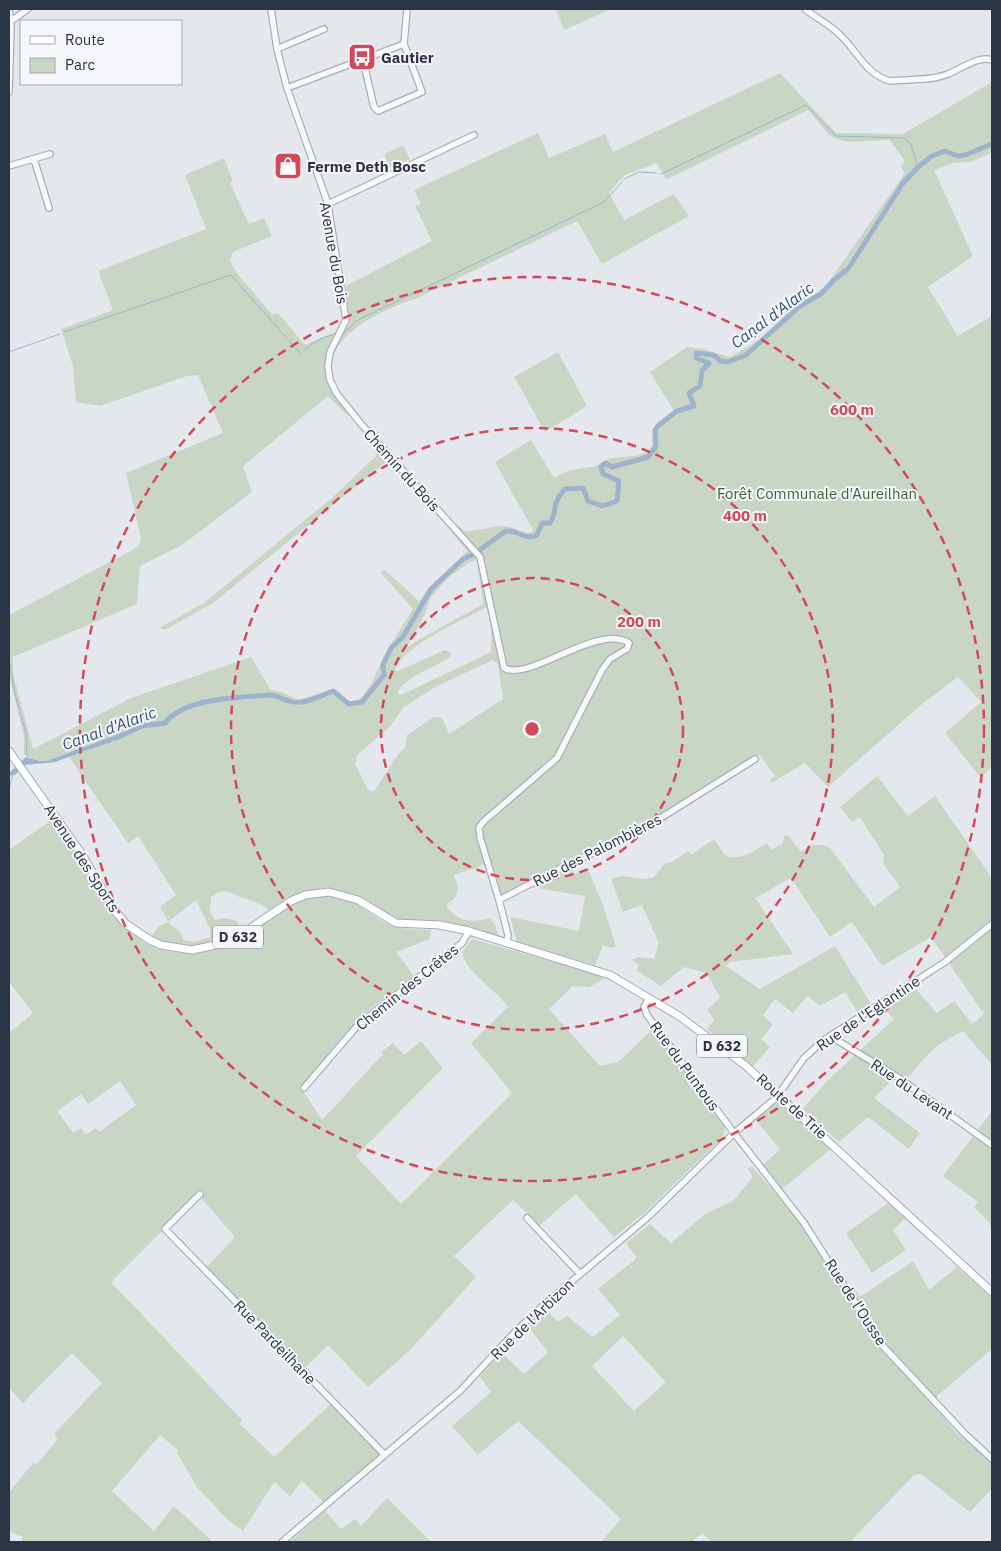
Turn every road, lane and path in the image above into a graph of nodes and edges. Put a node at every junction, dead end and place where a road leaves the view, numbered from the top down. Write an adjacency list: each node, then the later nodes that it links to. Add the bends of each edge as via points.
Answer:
1 (9, 9): 6 (street)
2 (28, 9): 6 (street)
3 (271, 9): 9 (street, Avenue du Bois)
4 (407, 9): 8 (street)
5 (805, 9): 11 (street, via 840,34 874,75 883,79 937,78 979,60)
6 (11, 21): 13 (street)
7 (324, 30): 9 (street)
8 (404, 44): 10 (street); 10 (street, via 422,92 378,111 374,107)
9 (277, 49): 12 (street, Avenue du Bois)
10 (363, 60): 12 (street)
11 (992, 60)
12 (287, 88): 18 (street, Avenue du Bois)
13 (9, 92)
14 (474, 135): 18 (street)
15 (50, 154): 16 (street)
16 (34, 159): 17 (street); 19 (street)
17 (9, 166)
18 (328, 204): 20 (street, Avenue du Bois, via 346,320 330,352)
19 (49, 208)
20 (330, 380): 23 (street, Chemin du Bois, via 362,425 479,556 504,668 516,671 583,646 612,639 629,643 627,650 610,659 602,670 557,758 479,828)
21 (9, 751): 25 (main road, Avenue des Sports / D 632, via 81,853 115,911 137,933 161,945 192,950 220,944 237,937 291,901 305,895 329,892 354,898 396,923 447,926)
22 (755, 759): 23 (street, Rue des Palombières, via 640,831)
23 (499, 900): 26 (street)
24 (992, 924): 28 (street, Rue de l'Eglantine, via 945,962)
25 (469, 931): 26 (main road, D 632); 29 (street, Chemin des Crêtes, via 452,951 358,1025)
26 (507, 942): 27 (main road, Route de Trie / D 632, via 610,975)
27 (649, 998): 30 (main road, Route de Trie / D 632, via 718,1043); 31 (street, Rue du Puntous, via 644,1007 647,1015)
28 (830, 1036): 30 (street, Rue de l'Eglantine, via 804,1058); 32 (street, Rue du Levant, via 898,1078)
29 (304, 1088)
30 (779, 1095): 31 (street, Rue de l'Arbizon); 36 (main road, Route de Trie / D 632)
31 (734, 1133): 35 (street, Rue de l'Arbizon, via 648,1217); 38 (street, Rue de l'Ousse, via 804,1223 882,1345)
32 (992, 1145)
33 (200, 1194): 37 (street, Rue Pardeilhane, via 165,1229)
34 (527, 1218): 35 (street)
35 (580, 1274): 37 (street, Rue de l'Arbizon, via 514,1333 460,1391)
36 (992, 1292)
37 (385, 1455): 39 (street, Rue de l'Arbizon)
38 (992, 1459)
39 (282, 1542)

